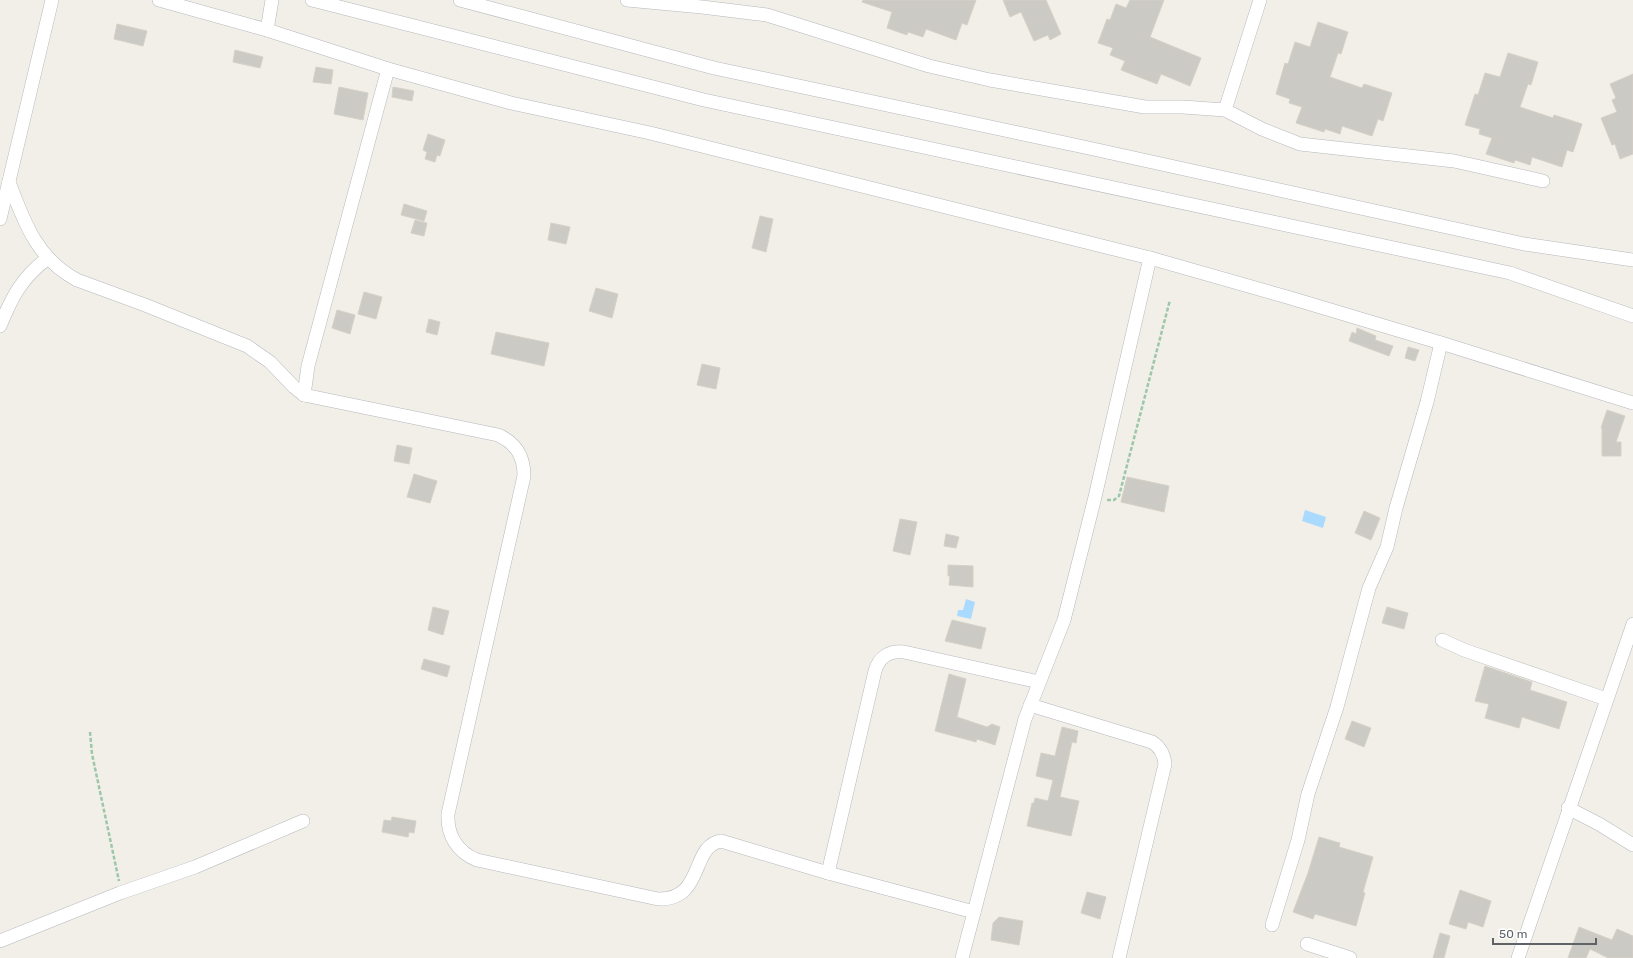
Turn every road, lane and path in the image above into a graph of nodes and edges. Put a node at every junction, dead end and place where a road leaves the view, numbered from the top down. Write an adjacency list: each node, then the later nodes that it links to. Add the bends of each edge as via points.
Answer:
1 (52, 0): 12 (street)
2 (158, 0): 8 (street)
3 (272, 0): 8 (street)
4 (312, 0): 18 (street, via 704,100 1510,273)
5 (460, 0): 16 (street, via 714,68 1084,146 1524,244)
6 (627, 0): 10 (street, via 767,15 929,66 990,80 1144,107)
7 (1260, 0): 10 (street)
8 (267, 30): 9 (street)
9 (388, 70): 15 (street, via 511,103 650,133); 21 (street, via 308,366)
10 (1225, 110): 11 (street, via 1262,129 1300,144 1454,161)
11 (1543, 181)
12 (9, 182): 13 (street); 14 (street, via 25,225)
13 (0, 219)
14 (48, 258): 19 (street, via 21,284); 21 (street, via 66,274 83,283 247,346 270,362)
15 (1150, 258): 20 (street); 23 (street)
16 (1633, 260)
17 (1170, 300): 23 (path, via 1119,496 1111,501)
18 (1633, 316)
19 (0, 326)
20 (1441, 342): 22 (street); 36 (street, via 1387,547 1369,588 1337,707 1308,794 1298,840)
21 (304, 395): 33 (street, via 498,435 517,448 523,461 524,476 448,814 450,831 463,853 477,860 658,899 682,893 689,886 706,851 716,842 726,842)
22 (1633, 403)
23 (1095, 497): 26 (street, via 1064,620)
24 (1633, 624): 27 (street)
25 (1442, 640): 27 (street)
26 (1038, 682): 28 (street); 33 (street, via 904,652 893,652 879,660)
27 (1606, 699): 30 (street)
28 (1030, 705): 35 (street); 40 (street, via 1152,742 1164,755 1165,764)
29 (90, 732): 34 (path, via 92,754 118,871)
30 (1568, 808): 32 (street); 42 (street)
31 (303, 821): 34 (street, via 195,866)
32 (1633, 845)
33 (828, 873): 35 (street)
34 (120, 893): 37 (street)
35 (974, 912): 39 (street)
36 (1272, 925)
37 (0, 940)
38 (1307, 944): 41 (street)
39 (962, 958)
40 (1119, 958)
41 (1350, 958)
42 (1518, 958)

